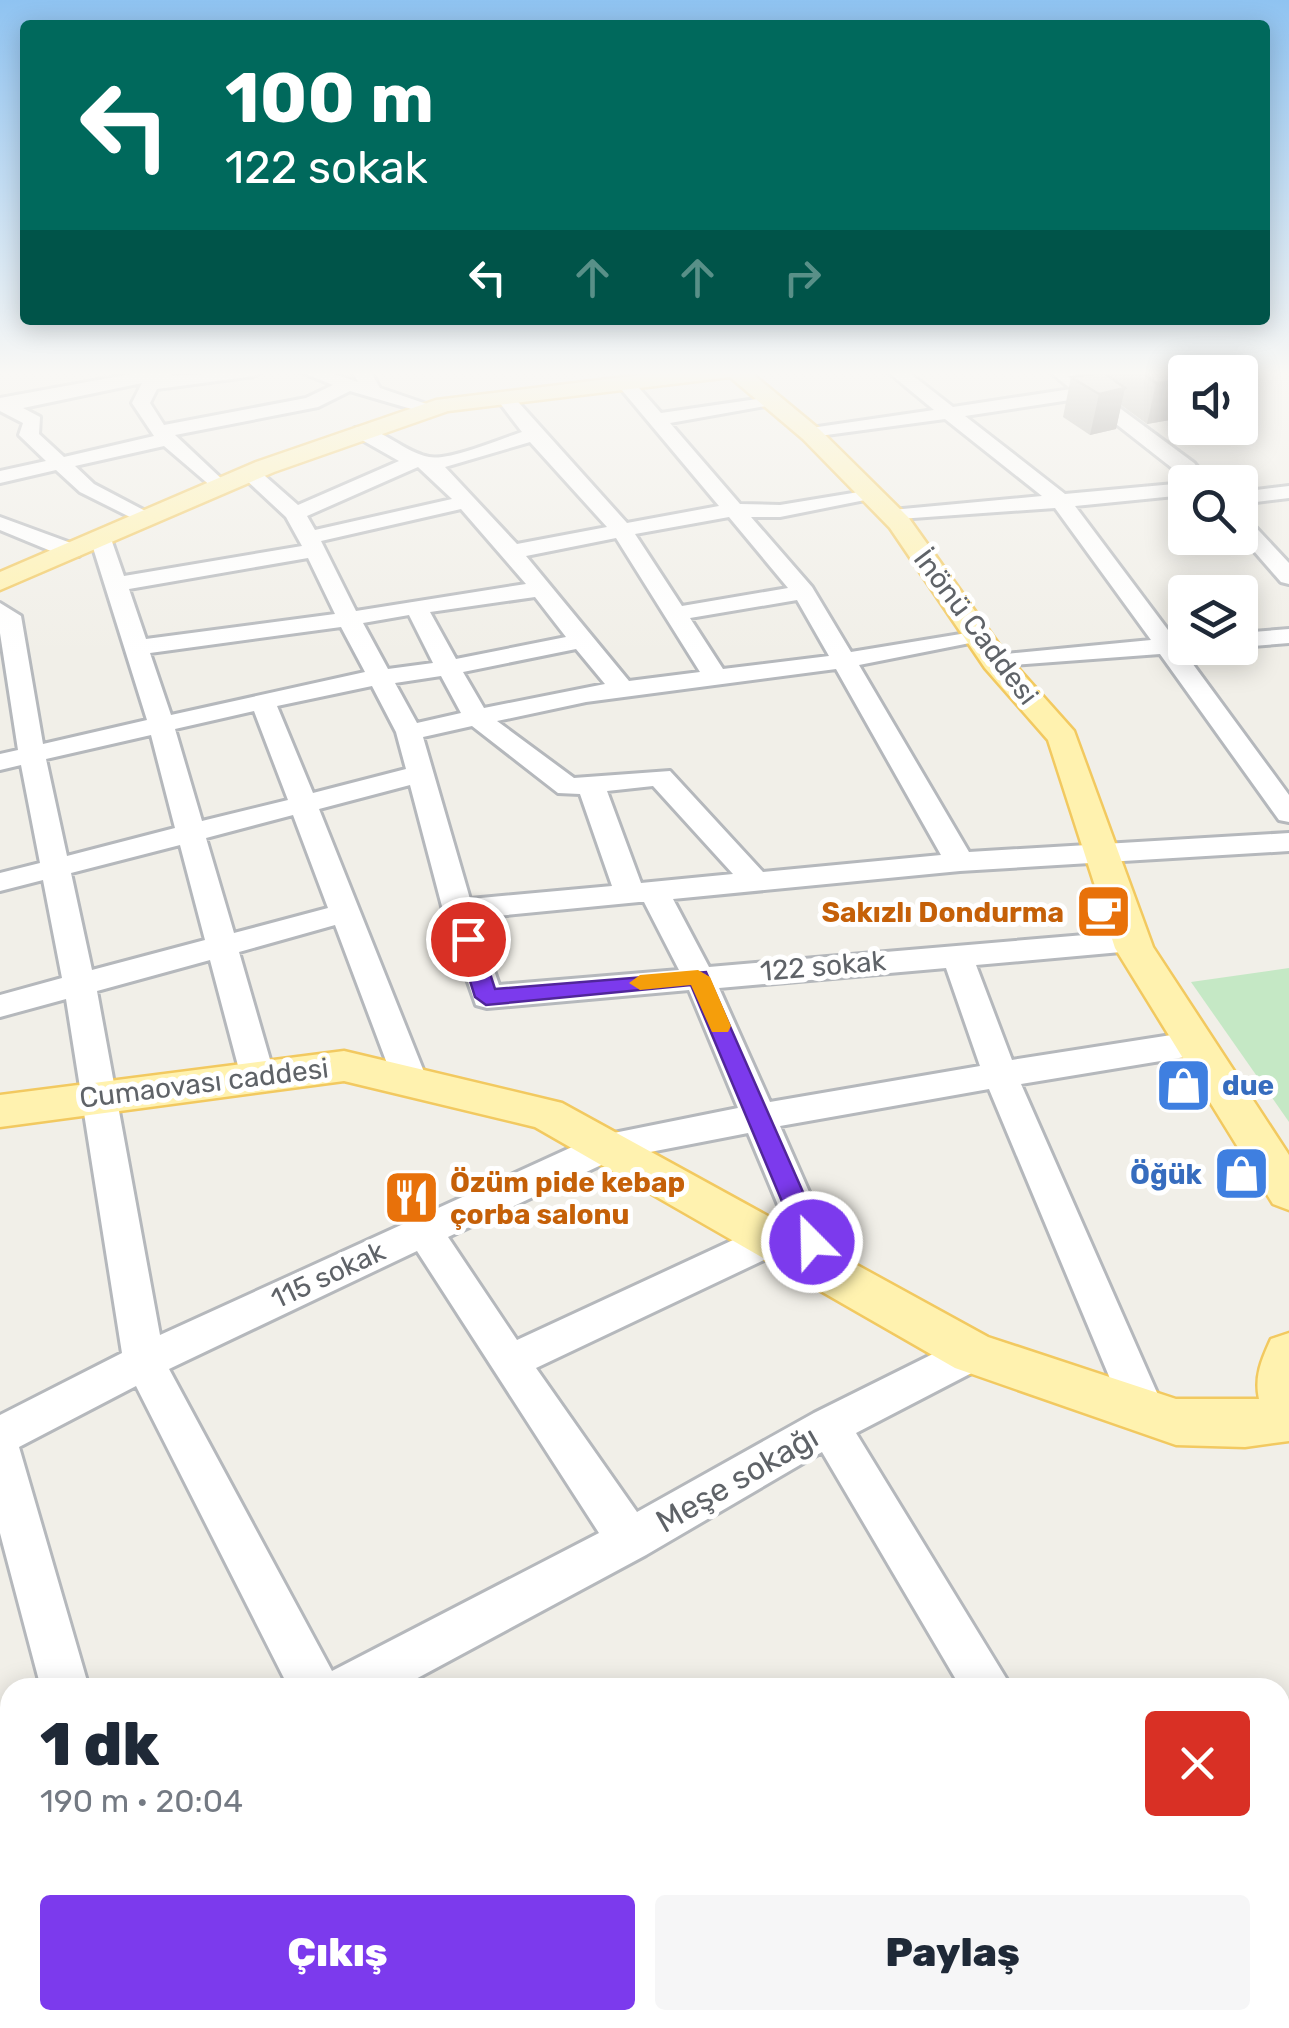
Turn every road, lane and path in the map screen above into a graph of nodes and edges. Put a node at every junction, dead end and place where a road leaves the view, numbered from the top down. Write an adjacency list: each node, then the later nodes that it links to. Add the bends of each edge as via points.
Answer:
1 (49, 466): 12 (street)
2 (62, 466): 22 (street, via 86,488)
3 (197, 466): 13 (street)
4 (270, 466): 11 (main road)
5 (418, 466): 21 (street)
6 (428, 466): 18 (street)
7 (563, 466): 24 (street)
8 (696, 466): 20 (street)
9 (842, 466): 19 (main road, İnönü Caddesi)
10 (1015, 466): 17 (street)
11 (250, 473): 13 (main road); 21 (street)
12 (0, 478)
13 (219, 486): 22 (main road)
14 (1168, 491): 17 (street)
15 (1289, 492): 16 (street)
16 (1258, 496)
17 (1060, 501): 19 (street); 40 (street)
18 (466, 502): 27 (street); 29 (street)
19 (881, 505): 20 (street); 46 (main road, İnönü Caddesi)
20 (734, 510): 24 (street); 35 (street)
21 (294, 514): 27 (street)
22 (146, 519): 25 (main road)
23 (0, 523): 28 (street)
24 (622, 530): 29 (street); 38 (street)
25 (100, 538): 28 (main road); 33 (street)
26 (1258, 538): 30 (street)
27 (311, 544): 33 (street); 39 (street)
28 (71, 551): 32 (main road)
29 (512, 552): 34 (street)
30 (1281, 559): 31 (street)
31 (1289, 578)
32 (0, 582)
33 (116, 584): 45 (street)
34 (542, 589): 36 (street); 43 (street)
35 (804, 592): 38 (street); 47 (street)
36 (416, 607): 39 (street); 49 (street)
37 (0, 610): 57 (street, via 9,616)
38 (675, 614): 50 (street)
39 (349, 619): 45 (street); 51 (street)
40 (1168, 636)
41 (1289, 636): 42 (street)
42 (1258, 639)
43 (582, 641): 49 (street); 52 (street)
44 (1168, 646): 46 (street)
45 (136, 648): 55 (street)
46 (986, 649): 47 (street); 64 (main road, İnönü Caddesi, via 1064,738)
47 (844, 661): 50 (street); 65 (street)
48 (1189, 665): 61 (street)
49 (448, 668): 51 (street); 54 (street)
50 (714, 675): 52 (street)
51 (380, 677): 53 (street); 56 (street)
52 (622, 689): 54 (street)
53 (263, 701): 55 (street); 60 (street)
54 (477, 718): 56 (street); 59 (street, via 568,787)
55 (161, 725): 57 (street); 62 (street)
56 (408, 732): 58 (street)
57 (16, 759): 66 (street)
58 (420, 774): 60 (street); 70 (street)
59 (591, 785): 67 (street, via 660,777); 69 (street)
60 (304, 803): 62 (street); 71 (street)
61 (1289, 814)
62 (192, 832): 66 (street); 73 (street)
63 (1289, 842): 64 (street)
64 (1102, 851): 65 (street); 72 (main road, İnönü Caddesi)
65 (960, 862): 67 (street)
66 (57, 867): 68 (street); 76 (street)
67 (756, 881): 69 (street)
68 (0, 882)
69 (643, 895): 70 (street); 75 (street)
70 (458, 910): 75 (street, 122 sokak, via 486,997)
71 (348, 912): 73 (street); 81 (street)
72 (1132, 941): 74 (street, 122 sokak); 78 (main road, İnönü Caddesi)
73 (224, 946): 76 (street); 80 (street)
74 (956, 955): 75 (street, 122 sokak); 79 (street)
75 (698, 977): 84 (street)
76 (80, 984): 77 (street); 82 (street)
77 (0, 1006)
78 (1197, 1043): 79 (street, 115 sokak); 86 (main road, İnönü Caddesi)
79 (1000, 1075): 84 (street, 115 sokak); 94 (street)
80 (258, 1077): 81 (main road, Cumaovası caddesi, via 344,1066); 82 (main road, Cumaovası caddesi)
81 (411, 1082): 85 (main road, Cumaovası caddesi, via 547,1114)
82 (102, 1095): 83 (main road, Cumaovası caddesi); 92 (street)
83 (0, 1111)
84 (760, 1117): 85 (street, 115 sokak); 89 (street)
85 (608, 1147): 87 (street, 115 sokak); 88 (main road, Cumaovası caddesi)
86 (1289, 1192)
87 (424, 1231): 92 (street, 115 sokak); 93 (street, Meşe sokağı)
88 (772, 1238): 89 (main road, Cumaovası caddesi); 93 (street)
89 (823, 1267): 90 (main road, Cumaovası caddesi)
90 (973, 1353): 94 (main road, Cumaovası caddesi); 96 (street, Meşe sokağı)
91 (1289, 1354): 95 (main road, via 1280,1373)
92 (144, 1362): 97 (street, 115 sokak); 101 (street)
93 (509, 1362): 99 (street, Meşe sokağı)
94 (1144, 1411): 95 (main road, Cumaovası caddesi, via 1176,1422 1245,1424)
95 (1289, 1415)
96 (829, 1426): 99 (street, Meşe sokağı); 103 (street)
97 (0, 1436)
98 (0, 1454): 100 (street)
99 (630, 1540): 102 (street)
100 (62, 1678)
101 (311, 1678)
102 (368, 1678)
103 (982, 1678)

